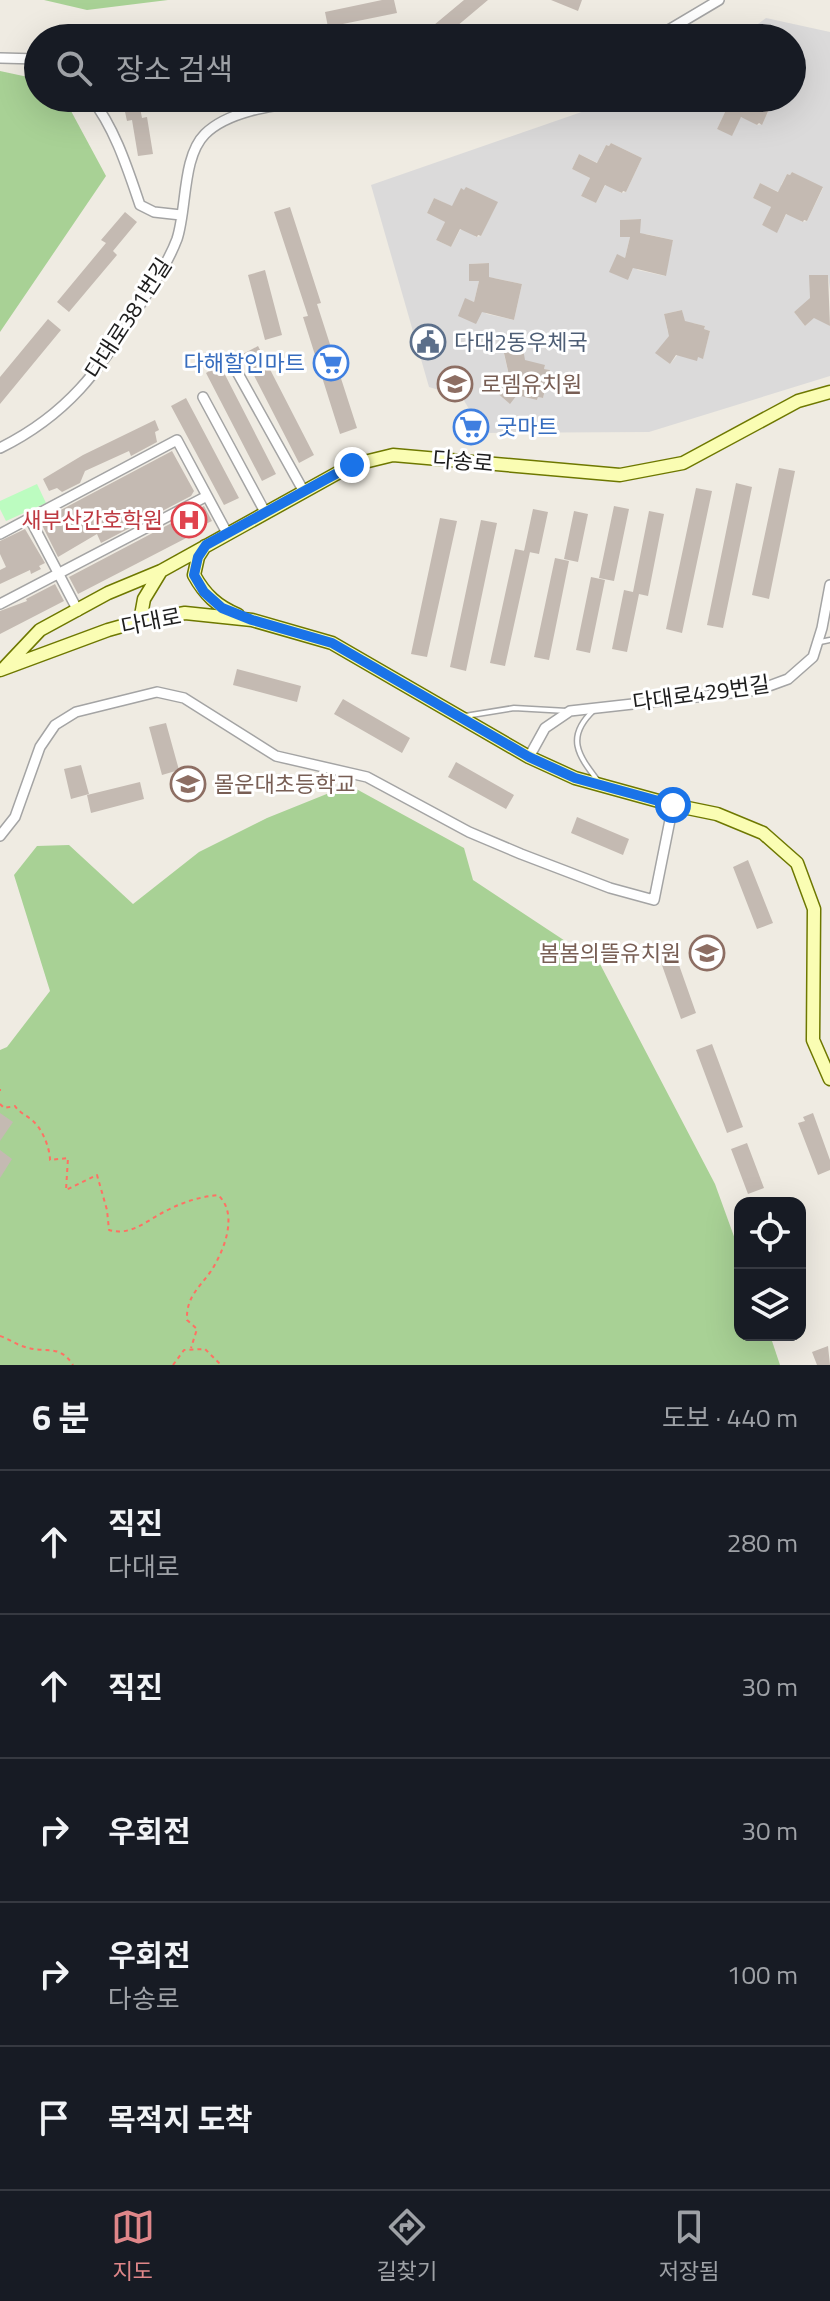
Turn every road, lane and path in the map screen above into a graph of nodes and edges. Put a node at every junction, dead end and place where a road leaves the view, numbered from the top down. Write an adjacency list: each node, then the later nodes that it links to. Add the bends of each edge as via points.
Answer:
1 (719, 0): 2 (street)
2 (679, 24)
3 (0, 58): 4 (street)
4 (24, 59)
5 (100, 112): 7 (street, via 140,205)
6 (242, 112): 7 (street, 다대로381번길, via 205,134 193,152)
7 (181, 215): 11 (street, 다대로381번길, via 163,269 94,375 52,417)
8 (236, 370): 12 (street)
9 (830, 392): 12 (main road, 다송로, via 798,401 683,463 620,475 393,455 352,465)
10 (203, 397): 14 (street)
11 (0, 448)
12 (303, 490): 14 (main road, 다송로)
13 (207, 496): 15 (street, via 177,440); 16 (street); 20 (street)
14 (265, 512): 16 (main road, 다송로)
15 (30, 519): 17 (street); 20 (street)
16 (227, 533): 18 (main road, 다송로)
17 (0, 534)
18 (206, 545): 19 (main road, 다송로); 24 (main road, via 194,575 204,592 222,608)
19 (161, 571): 23 (main road, 다송로); 25 (main road, via 144,599)
20 (58, 573): 22 (street); 23 (street)
21 (830, 585): 27 (street, 다대로429번길)
22 (0, 604)
23 (78, 611): 28 (main road, 다송로, via 40,630)
24 (252, 620): 25 (main road, 다대로, via 185,613); 31 (main road, 다대로, via 332,643)
25 (140, 621): 28 (main road, 다대로)
26 (830, 640): 27 (lane)
27 (818, 642): 29 (street, 다대로429번길, via 813,657 788,679 758,690)
28 (1, 670)
29 (599, 706): 30 (street, 다대로429번길); 33 (lane, via 585,719 576,741 579,756)
30 (570, 711): 31 (lane, via 514,708); 32 (street, via 545,728)
31 (459, 717): 32 (main road, 다대로)
32 (529, 757): 33 (main road, 다대로)
33 (599, 783): 34 (main road, 다대로)
34 (673, 805): 35 (street, via 654,900 508,849 367,777 276,756 184,698 157,692 76,712 55,725 40,747 15,817); 36 (main road, 다대로, via 717,814 763,833 797,863 814,909 813,1040)
35 (0, 836)
36 (830, 1079)
37 (0, 1104): 39 (path, via 15,1106 37,1125 50,1160 68,1158 66,1190 97,1175 109,1230 132,1229 202,1196 218,1195 226,1202 226,1236 187,1310 187,1320 197,1329)
38 (0, 1336): 40 (path, via 24,1347 57,1351)
39 (191, 1348): 41 (path); 42 (path, via 205,1349)
40 (73, 1365)
41 (173, 1365)
42 (221, 1365)

